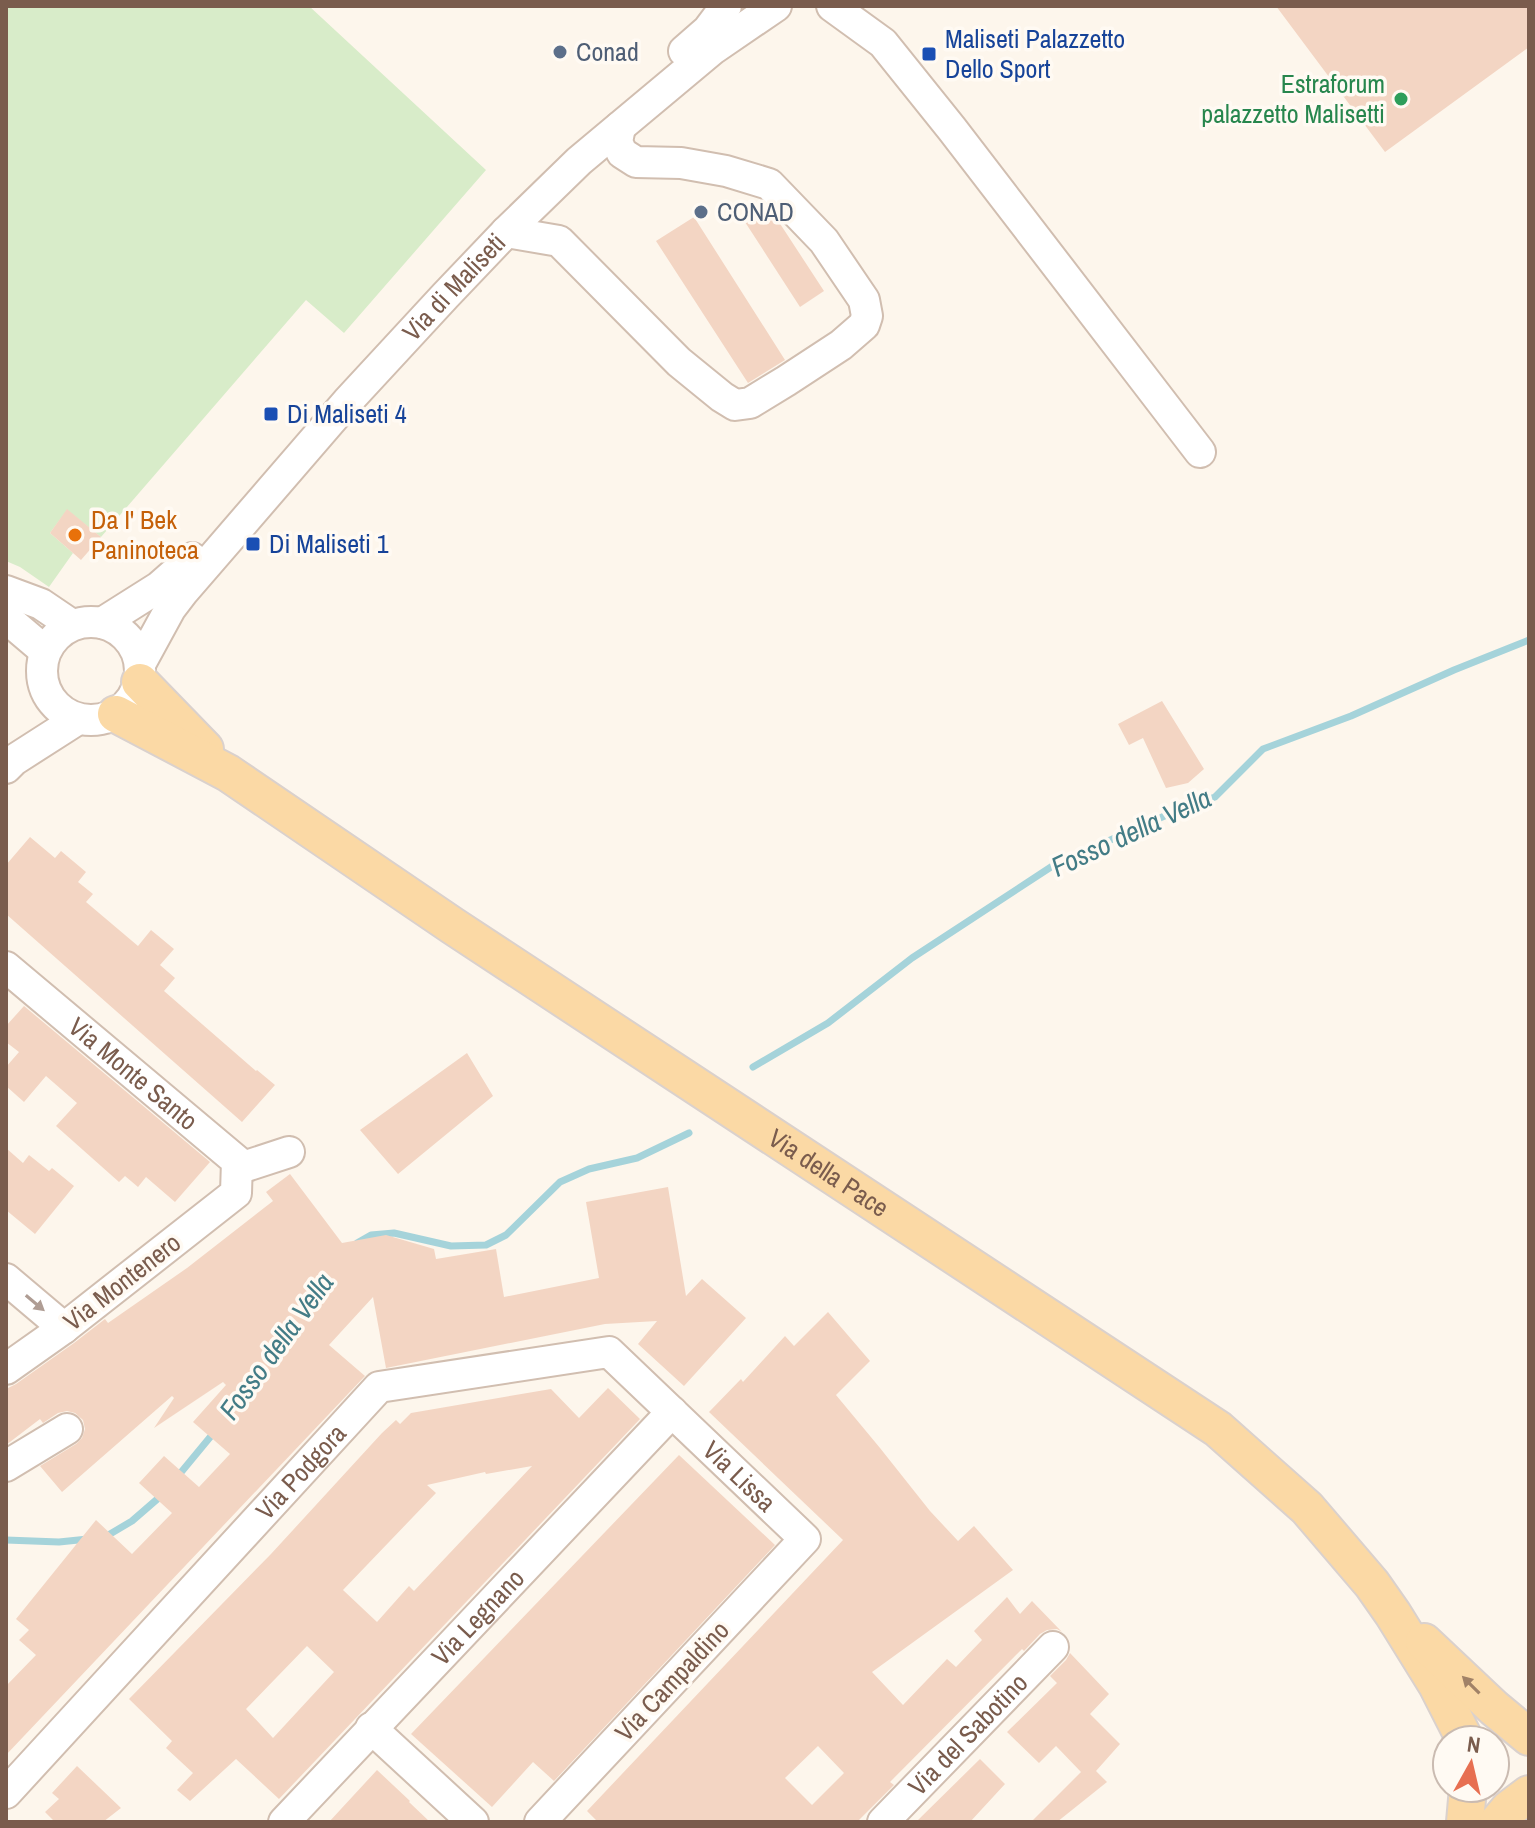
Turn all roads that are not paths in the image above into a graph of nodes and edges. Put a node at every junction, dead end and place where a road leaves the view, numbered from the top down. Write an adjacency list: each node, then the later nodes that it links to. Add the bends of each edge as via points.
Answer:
1 (726, 6): 10 (street, Via di Maliseti, via 695,43 521,189 343,380 173,577)
2 (776, 6): 6 (street, Via di Maliseti, via 713,49)
3 (832, 6): 5 (street)
4 (873, 6): 5 (street)
5 (883, 43): 8 (street)
6 (620, 127): 7 (street, Via di Maliseti); 7 (street, via 617,142 622,153 636,162 681,163 769,184 824,241 856,288 864,300 864,325 786,381 750,403 735,405 679,362 559,241)
7 (506, 232): 10 (street, Via di Maliseti)
8 (1200, 452)
9 (6, 591): 13 (street, via 41,604)
10 (158, 602): 12 (street); 15 (street)
11 (6, 618): 14 (street)
12 (102, 623): 13 (street); 15 (street, via 128,637)
13 (72, 625): 14 (street)
14 (45, 651): 16 (street, via 41,665)
15 (140, 673): 17 (street, via 135,694); 20 (main road)
16 (47, 694): 18 (street); 19 (street)
17 (116, 714): 18 (street); 20 (main road)
18 (78, 719): 19 (street)
19 (10, 764)
20 (228, 773): 31 (main road, Via della Pace, via 1218,1429 1307,1508)
21 (6, 967): 23 (street, Via Monte Santo, via 237,1161)
22 (289, 1152): 23 (street)
23 (236, 1181): 25 (street, Via Montenero)
24 (6, 1279): 25 (street, one-way to 25)
25 (64, 1328): 26 (street, Via Montenero)
26 (6, 1369)
27 (672, 1412): 30 (street, Via Lissa); 34 (street, Via Legnano); 36 (street, Via Podgora, via 609,1352 379,1387)
28 (67, 1429): 29 (street)
29 (6, 1466)
30 (805, 1539): 40 (street, Via Campaldino)
31 (1393, 1614): 33 (main road); 35 (main road, one-way to 31)
32 (1053, 1647): 41 (street, Via del Sabotino)
33 (1456, 1724)
34 (371, 1728): 38 (street, Via Legnano); 39 (street)
35 (1529, 1737)
36 (6, 1793)
37 (1529, 1794): 42 (main road)
38 (284, 1822)
39 (473, 1822)
40 (540, 1822)
41 (883, 1822)
42 (1498, 1822)

